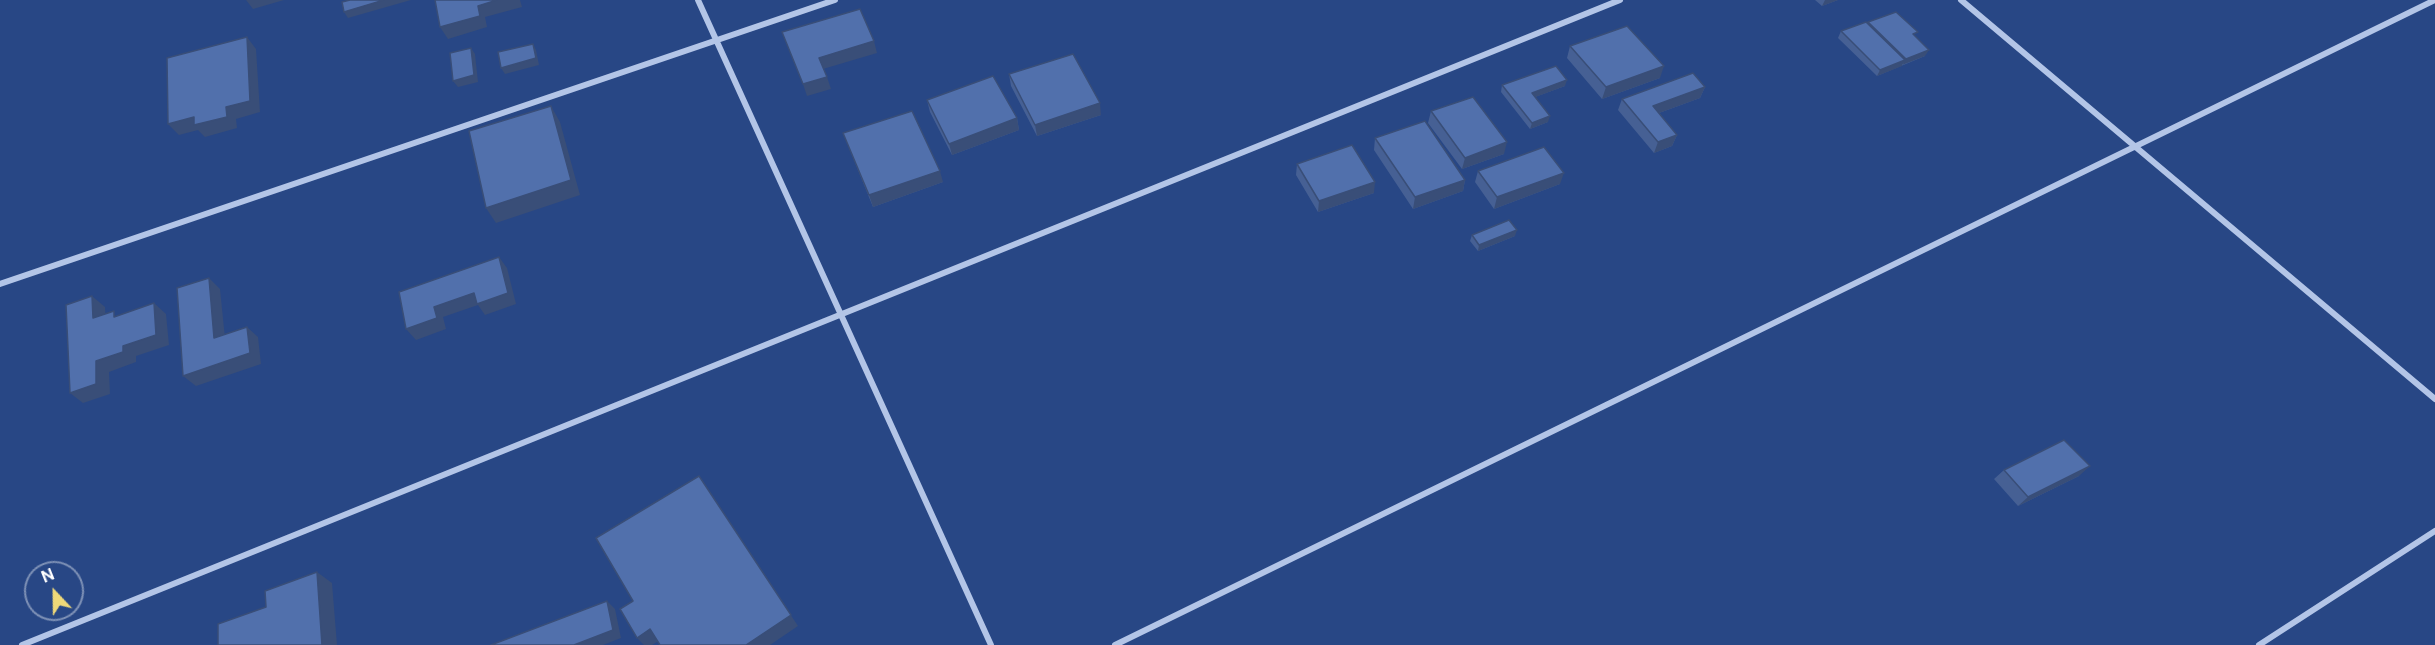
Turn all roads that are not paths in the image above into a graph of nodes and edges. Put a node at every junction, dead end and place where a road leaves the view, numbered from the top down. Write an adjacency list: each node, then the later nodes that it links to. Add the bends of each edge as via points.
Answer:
1 (698, 0): 6 (street)
2 (835, 0): 6 (street)
3 (1620, 0): 9 (street)
4 (1961, 0): 7 (street)
5 (2435, 0): 7 (street)
6 (716, 40): 8 (street); 9 (street)
7 (2136, 147): 10 (street); 14 (street)
8 (0, 284)
9 (841, 314): 12 (street); 13 (street)
10 (2435, 399)
11 (2435, 531): 15 (street)
12 (22, 645)
13 (991, 645)
14 (1115, 645)
15 (2259, 645)

